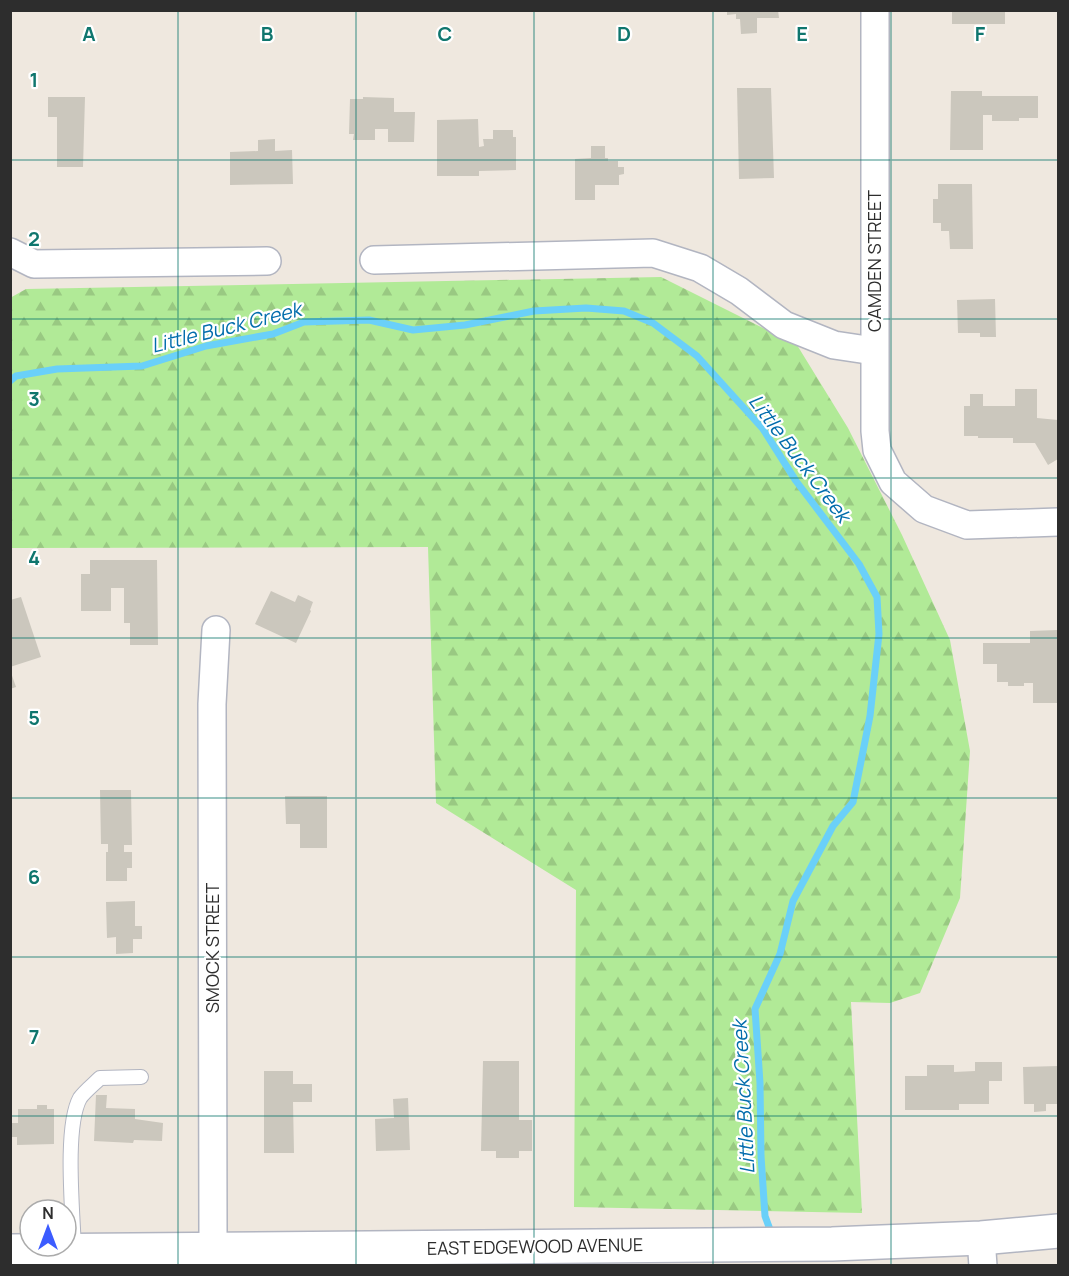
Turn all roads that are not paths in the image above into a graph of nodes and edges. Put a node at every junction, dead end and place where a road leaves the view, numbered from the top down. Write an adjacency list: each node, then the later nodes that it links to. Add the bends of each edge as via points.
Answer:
1 (875, 10): 5 (street, CAMDEN STREET)
2 (10, 252): 4 (street, via 34,264)
3 (374, 260): 5 (street, via 653,253 700,268 784,325 834,345)
4 (267, 261)
5 (874, 351): 6 (street, CAMDEN STREET, via 877,450 893,482 912,500 924,509 967,525)
6 (1059, 522)
7 (216, 630): 13 (street, SMOCK STREET, via 212,704)
8 (141, 1077): 9 (lane, via 100,1078 81,1097 74,1115)
9 (72, 1198)
10 (1059, 1231): 12 (main road, EAST EDGEWOOD AVENUE)
11 (78, 1250): 13 (main road, EAST EDGEWOOD AVENUE)
12 (982, 1252): 13 (main road, EAST EDGEWOOD AVENUE, via 832,1244 709,1244)
13 (215, 1257)

